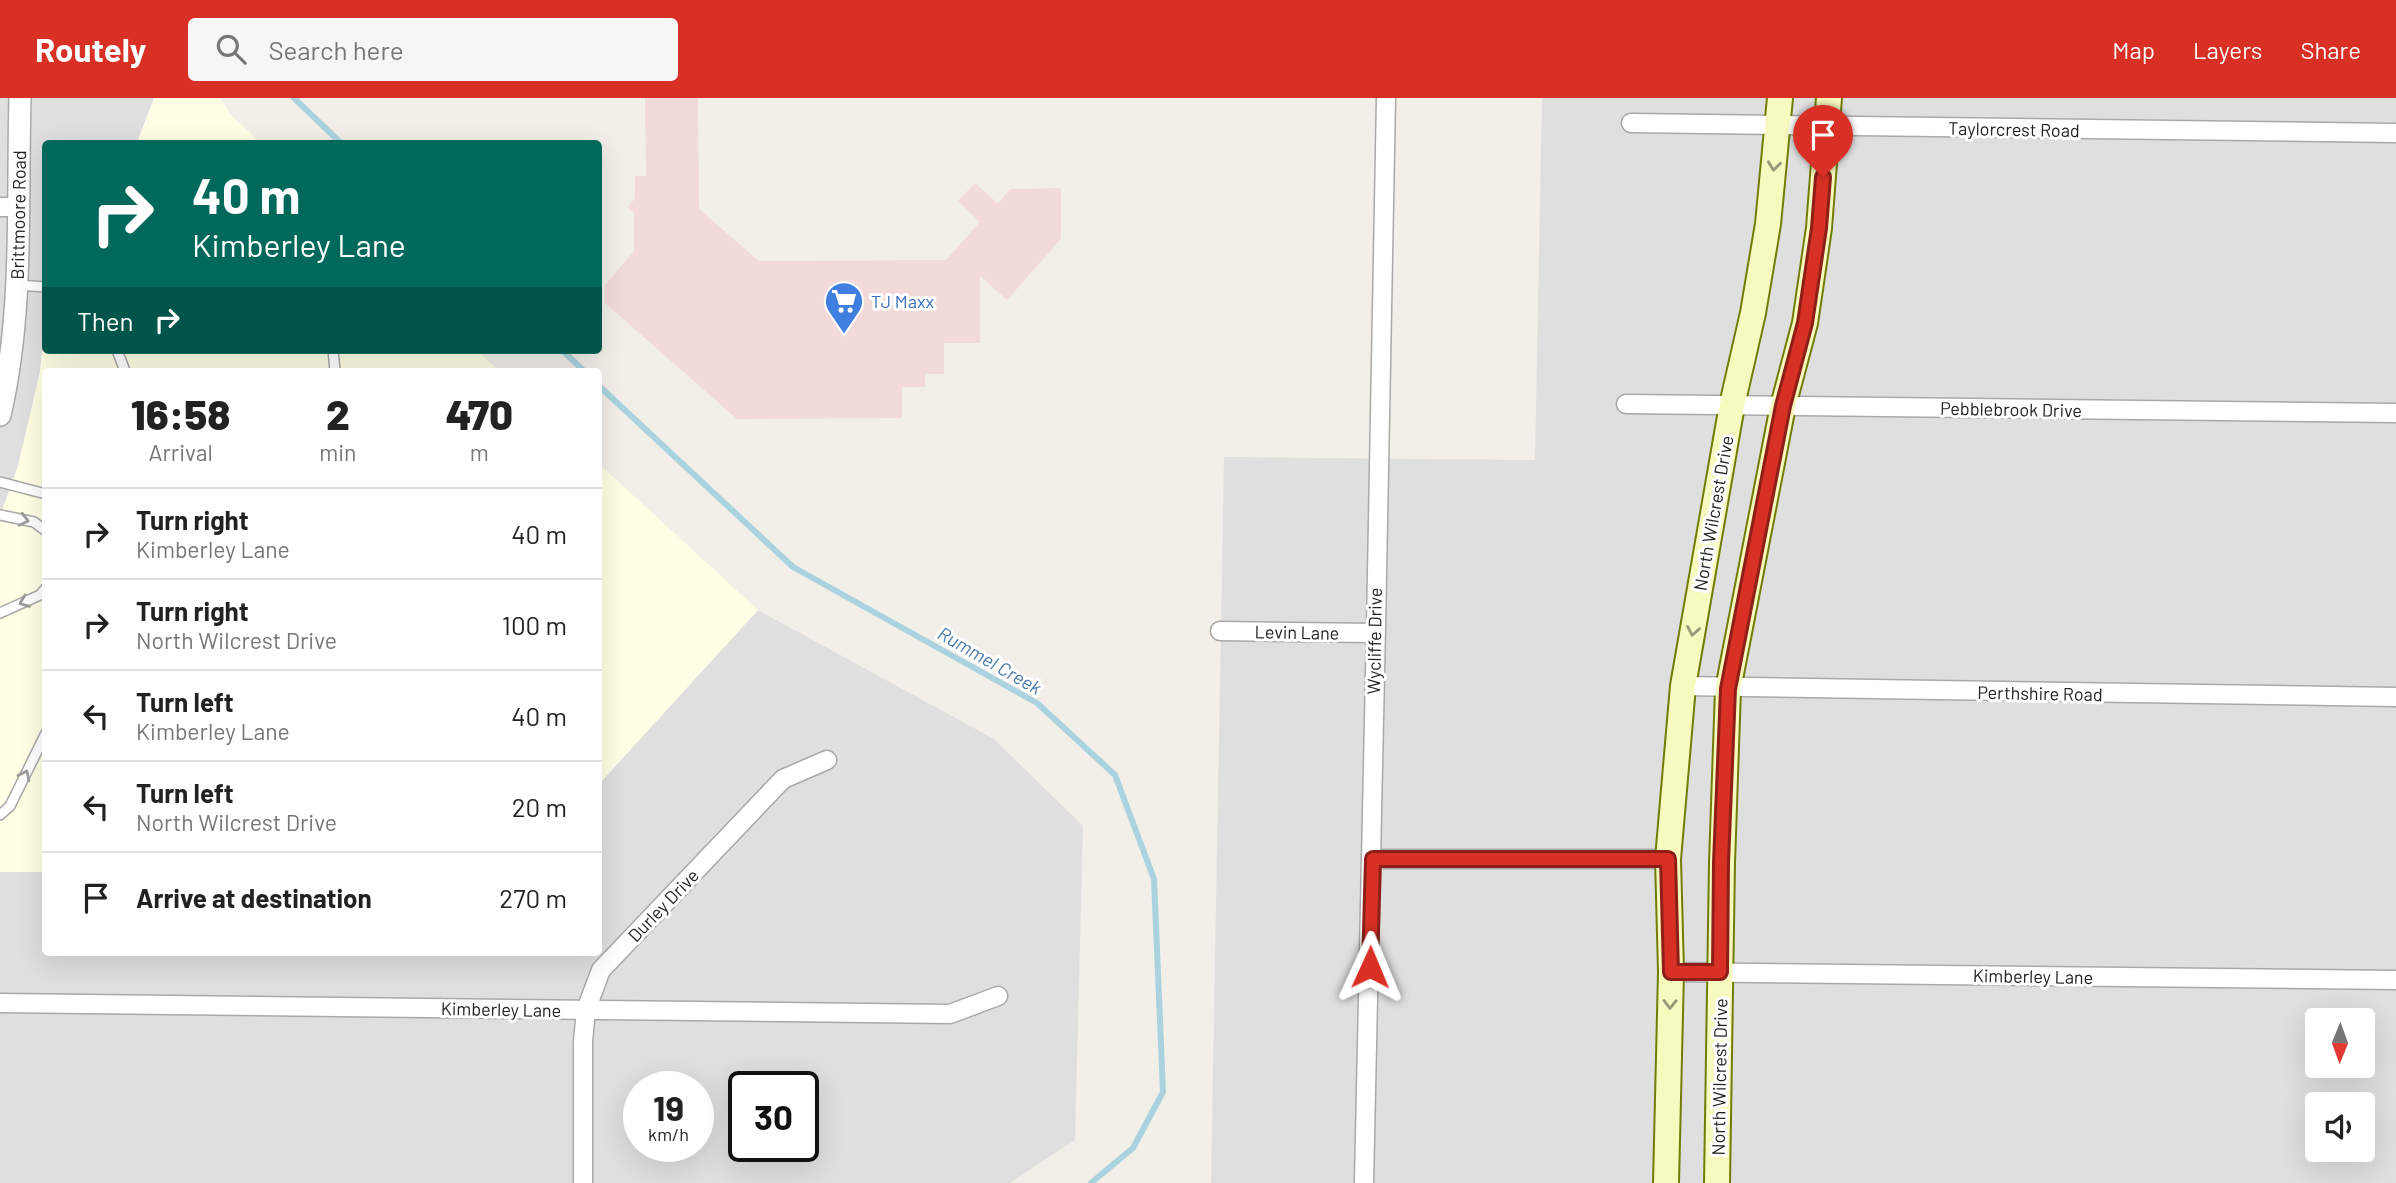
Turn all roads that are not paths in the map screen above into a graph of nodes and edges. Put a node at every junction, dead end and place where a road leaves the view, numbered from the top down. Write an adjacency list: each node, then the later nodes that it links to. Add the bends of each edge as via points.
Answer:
1 (20, 98): 9 (street, Brittmoore Road)
2 (1386, 98): 24 (street, Wycliffe Drive)
3 (1780, 98): 6 (main road, North Wilcrest Drive)
4 (1829, 98): 7 (main road, North Wilcrest Drive)
5 (1631, 123): 6 (street, Taylorcrest Road)
6 (1779, 126): 7 (street, Taylorcrest Road); 13 (main road, North Wilcrest Drive, one-way to 13, via 1753,313)
7 (1828, 127): 8 (street, Taylorcrest Road); 14 (main road, North Wilcrest Drive, via 1805,323)
8 (2396, 132)
9 (9, 208): 10 (street, Brittmoore Road)
10 (17, 285): 11 (lane); 16 (street, Brittmoore Road)
11 (42, 287)
12 (1626, 404): 13 (street, Pebblebrook Drive)
13 (1731, 405): 14 (street, Pebblebrook Drive); 25 (main road, North Wilcrest Drive, one-way to 25)
14 (1783, 406): 15 (street, Pebblebrook Drive); 26 (main road, North Wilcrest Drive)
15 (2396, 413)
16 (0, 415)
17 (0, 482): 18 (lane)
18 (42, 493)
19 (0, 515): 20 (lane, one-way to 20)
20 (42, 528)
21 (42, 593): 22 (lane, one-way to 22)
22 (0, 613)
23 (1220, 631): 24 (street, Levin Lane)
24 (1374, 634): 31 (street, Wycliffe Drive)
25 (1683, 686): 26 (street, Perthshire Road); 32 (main road, North Wilcrest Drive)
26 (1728, 689): 27 (street, Perthshire Road); 34 (main road, North Wilcrest Drive)
27 (2396, 697)
28 (42, 741): 30 (lane, one-way to 28, via 10,806)
29 (827, 760): 38 (street, Durley Drive, via 783,779 601,970)
30 (0, 814)
31 (1373, 859): 32 (street); 40 (street, Wycliffe Drive)
32 (1668, 859): 33 (main road, North Wilcrest Drive)
33 (1671, 972): 34 (street, Kimberley Lane); 41 (main road, North Wilcrest Drive, one-way to 41)
34 (1720, 972): 35 (street, Kimberley Lane); 42 (main road, North Wilcrest Drive)
35 (2396, 980)
36 (998, 996): 38 (street, Kimberley Lane, via 950,1014)
37 (0, 1003): 38 (street, Kimberley Lane)
38 (586, 1010): 39 (street, Durley Drive)
39 (583, 1183)
40 (1364, 1183)
41 (1666, 1183)
42 (1717, 1183)

